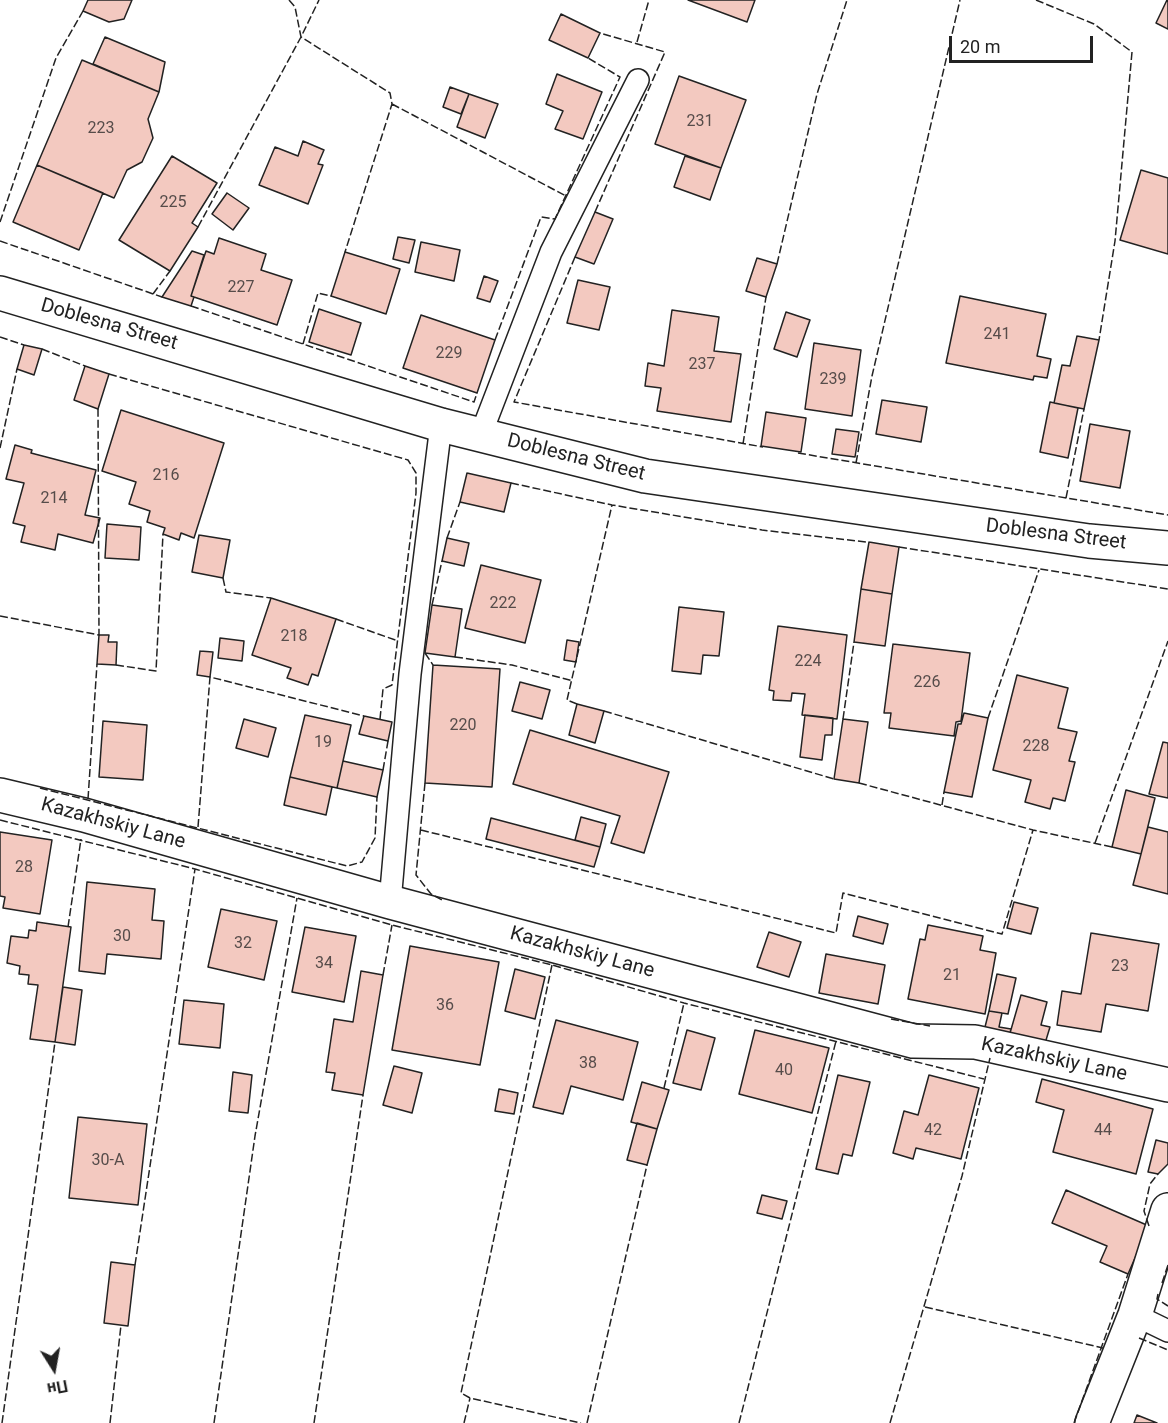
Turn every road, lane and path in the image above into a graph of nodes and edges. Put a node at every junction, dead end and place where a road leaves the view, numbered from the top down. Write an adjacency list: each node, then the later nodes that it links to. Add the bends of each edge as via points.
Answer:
1 (638, 80): 4 (lane, via 551,252)
2 (0, 293): 3 (street, Doblesna Street)
3 (441, 425): 4 (street, Doblesna Street); 7 (lane, via 410,674)
4 (481, 434): 5 (street, Doblesna Street, via 645,476 1089,541)
5 (1168, 548)
6 (0, 795): 7 (street, Kazakhskiy Lane)
7 (390, 902): 8 (street, Kazakhskiy Lane, via 913,1041 975,1042)
8 (1168, 1085)
9 (1168, 1210): 10 (street)
10 (1135, 1315): 11 (lane); 12 (street)
11 (1168, 1331)
12 (1092, 1423)

